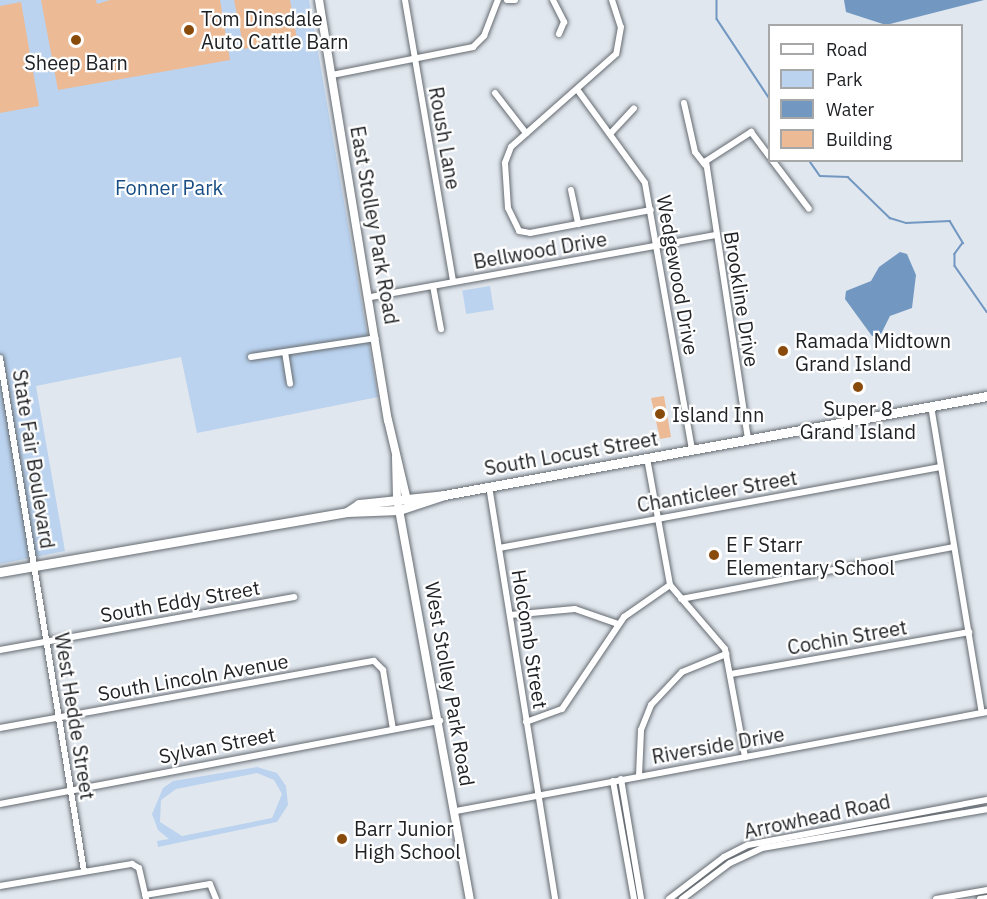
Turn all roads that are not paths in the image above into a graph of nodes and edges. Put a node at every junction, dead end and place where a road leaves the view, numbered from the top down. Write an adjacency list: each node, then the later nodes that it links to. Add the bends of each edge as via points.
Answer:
1 (319, 0): 10 (street, East Stolley Park Road)
2 (405, 0): 9 (street, Roush Lane)
3 (498, 0): 9 (street, via 484,36 473,47)
4 (507, 0): 5 (street)
5 (515, 0)
6 (553, 0): 8 (street, via 564,22)
7 (612, 0): 11 (street, via 621,41 604,69)
8 (559, 34)
9 (415, 60): 10 (street); 26 (street, Roush Lane)
10 (332, 75): 28 (street, East Stolley Park Road)
11 (579, 92): 15 (street); 16 (street, Wedgewood Drive)
12 (495, 93): 15 (street)
13 (684, 103): 19 (street, Brookline Drive, via 695,152)
14 (634, 108): 16 (street)
15 (526, 133): 23 (street, via 511,147 505,164 512,222 519,231 530,233)
16 (610, 134): 22 (street, Wedgewood Drive, via 645,183)
17 (768, 155): 19 (street, via 751,132 714,153)
18 (773, 162): 21 (street)
19 (705, 165): 24 (street, Brookline Drive)
20 (570, 190): 23 (street)
21 (809, 209)
22 (651, 210): 23 (street); 25 (street, Wedgewood Drive)
23 (578, 224)
24 (715, 235): 25 (street, Bellwood Drive); 37 (street, Brookline Drive)
25 (658, 245): 26 (street, Bellwood Drive); 38 (street, Wedgewood Drive)
26 (453, 282): 27 (street, Bellwood Drive)
27 (433, 286): 28 (street, Bellwood Drive); 29 (street)
28 (370, 297): 30 (street, East Stolley Park Road)
29 (441, 329)
30 (377, 338): 31 (street); 43 (street, East Stolley Park Road)
31 (285, 352): 32 (street); 34 (street)
32 (251, 357)
33 (0, 358): 49 (street, State Fair Boulevard)
34 (290, 384)
35 (987, 396): 36 (main road, South Locust Street)
36 (931, 406): 37 (main road, South Locust Street); 40 (street)
37 (748, 439): 38 (main road, South Locust Street)
38 (692, 450): 39 (main road, South Locust Street)
39 (647, 458): 41 (main road, South Locust Street); 46 (street)
40 (941, 467): 46 (street, Chanticleer Street); 48 (street)
41 (489, 486): 42 (main road, South Locust Street); 47 (street, Holcomb Street)
42 (444, 495): 43 (main road, South Locust Street); 44 (main road, South Locust Street)
43 (401, 497): 44 (main road, West Stolley Park Road); 45 (main road, South Locust Street, via 359,504)
44 (402, 509): 45 (main road, South Locust Street); 63 (main road, West Stolley Park Road)
45 (347, 512): 49 (main road, South Locust Street)
46 (658, 519): 47 (street, Chanticleer Street); 51 (street)
47 (499, 548): 54 (street, Holcomb Street)
48 (954, 548): 53 (street); 56 (street)
49 (35, 566): 50 (main road, South Locust Street); 57 (street, West Hedde Street)
50 (0, 572)
51 (670, 585): 53 (street); 55 (street)
52 (294, 597): 57 (street, South Eddy Street)
53 (681, 599): 59 (street)
54 (510, 615): 55 (street, via 575,609); 64 (street, Holcomb Street)
55 (618, 624): 64 (street, via 572,698 552,716)
56 (969, 632): 60 (street, Cochin Street); 61 (street)
57 (47, 642): 58 (street, South Eddy Street); 62 (street, West Hedde Street)
58 (0, 650)
59 (726, 654): 60 (street); 68 (street, via 682,672 651,705 641,730)
60 (731, 674): 67 (street)
61 (985, 712): 67 (street, Riverside Drive)
62 (59, 718): 65 (street, South Lincoln Avenue); 66 (street, South Lincoln Avenue, via 374,661 381,663); 71 (street, West Hedde Street)
63 (441, 721): 66 (street, Sylvan Street); 76 (main road, West Stolley Park Road)
64 (526, 722): 72 (street, Holcomb Street)
65 (0, 728)
66 (393, 729): 71 (street, Sylvan Street)
67 (745, 757): 68 (street, Riverside Drive)
68 (639, 776): 69 (street, Riverside Drive)
69 (621, 779): 70 (street, Riverside Drive); 82 (street)
70 (613, 781): 72 (street, Riverside Drive); 82 (street)
71 (70, 792): 74 (street, Sylvan Street); 77 (street, West Hedde Street)
72 (538, 797): 76 (street, Riverside Drive); 85 (street, Holcomb Street)
73 (987, 800): 86 (street, Arrowhead Road, via 748,845 724,857)
74 (0, 804)
75 (987, 808): 87 (street, Arrowhead Road, via 762,848 730,863)
76 (456, 811): 84 (main road, West Stolley Park Road)
77 (84, 871): 78 (street); 80 (street, via 136,866)
78 (0, 886)
79 (987, 890): 88 (street)
80 (145, 897): 81 (street, via 210,884)
81 (215, 897)
82 (637, 898)
83 (987, 898): 89 (street)
84 (470, 899)
85 (555, 899)
86 (669, 899)
87 (682, 899)
88 (936, 899)
89 (980, 899)

